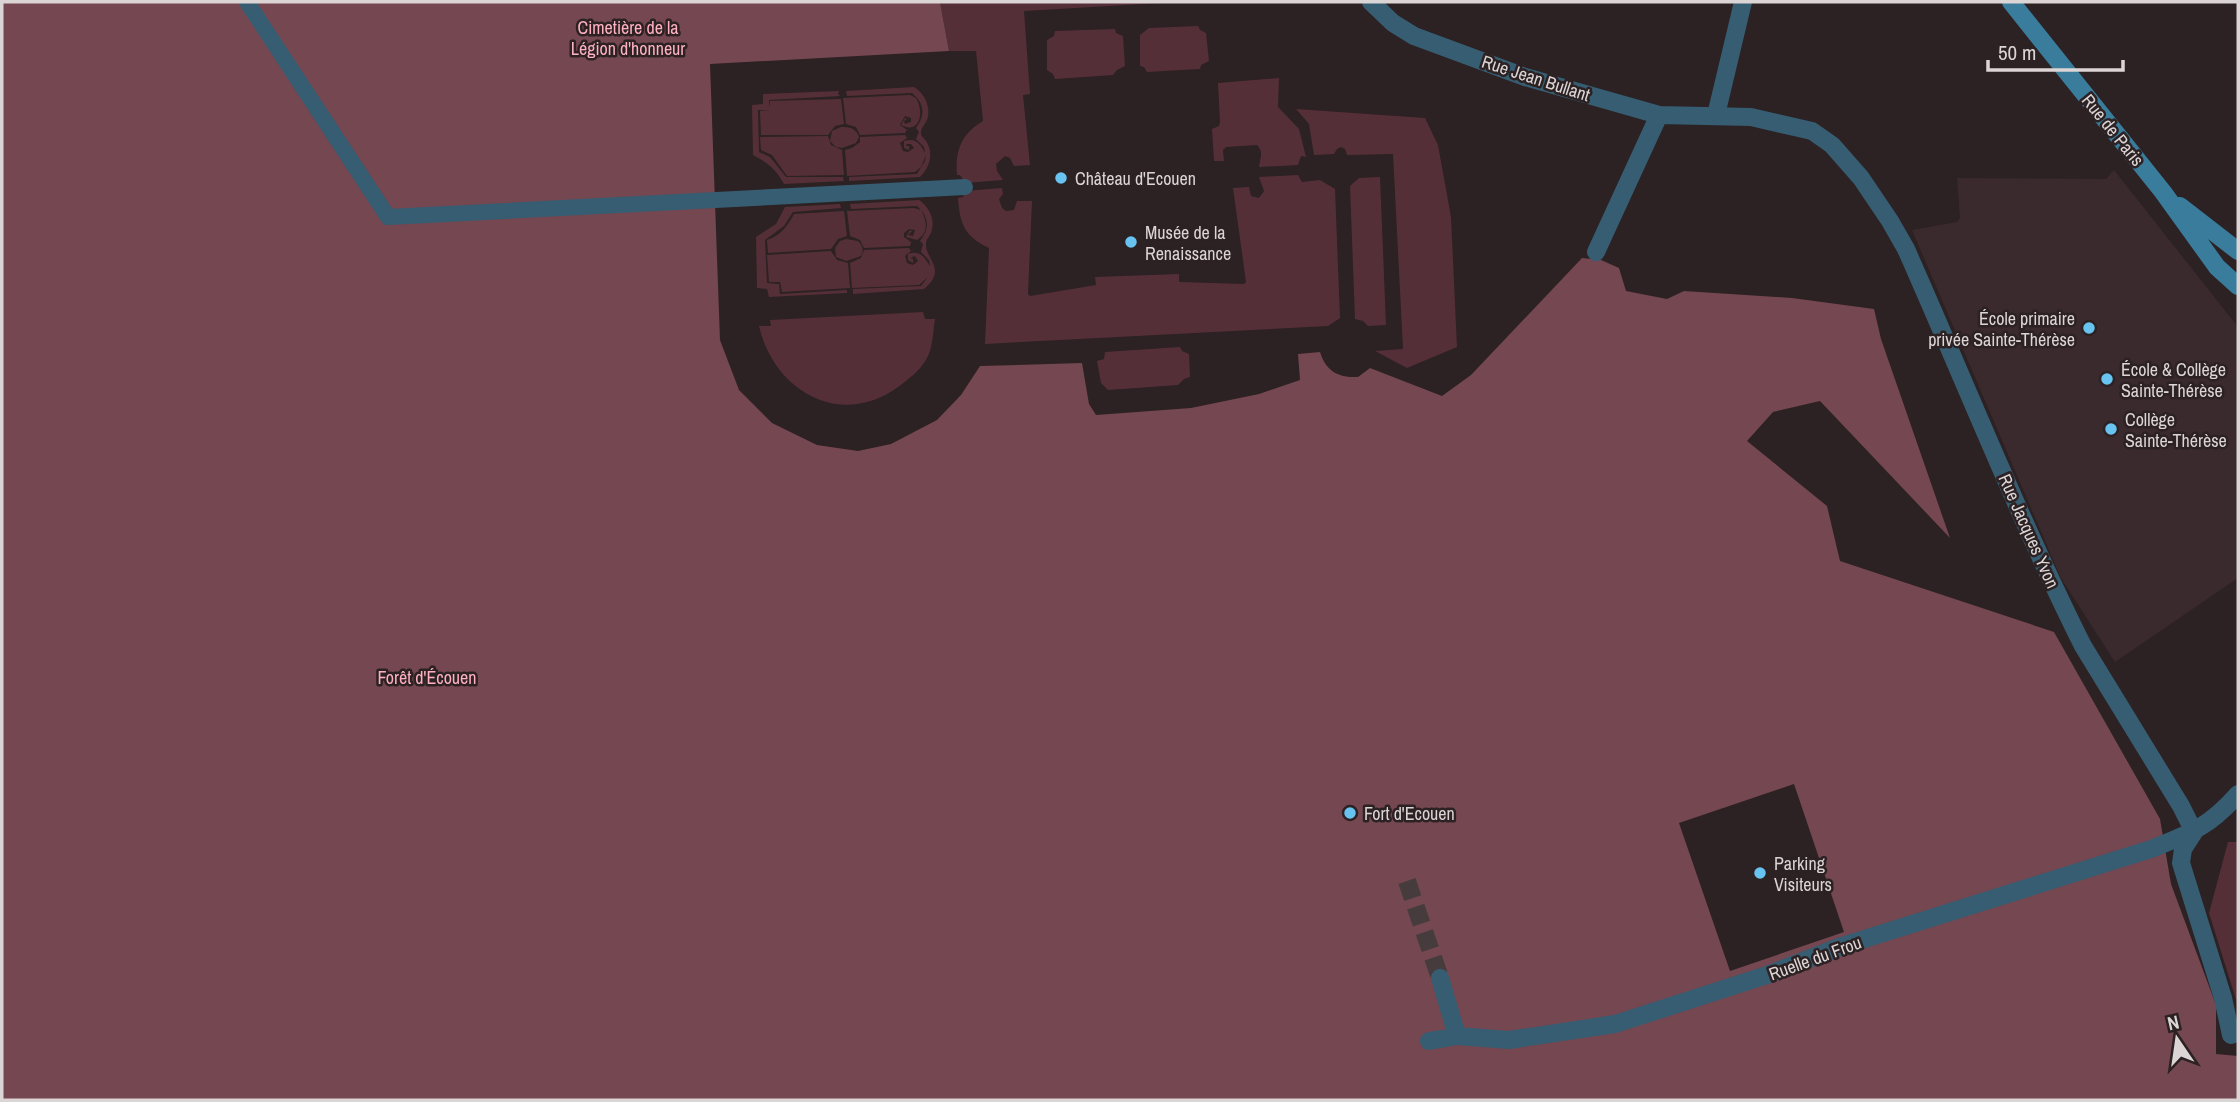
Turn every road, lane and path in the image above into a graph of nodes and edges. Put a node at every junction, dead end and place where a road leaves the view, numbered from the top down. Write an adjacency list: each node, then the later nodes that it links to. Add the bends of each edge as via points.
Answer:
1 (247, 2): 7 (street, via 388,217)
2 (1371, 2): 5 (street, Rue Jean Bullant, via 1413,36 1525,77)
3 (1743, 2): 6 (street)
4 (2011, 2): 8 (main road, Rue de Paris)
5 (1660, 115): 6 (street, Rue Jean Bullant); 10 (street)
6 (1716, 115): 13 (street, Rue Jacques Yvon, via 1751,117 1812,131 1832,145 1861,178 1890,221 2031,540 2083,646)
7 (965, 187)
8 (2163, 192): 9 (main road, Rue de Paris); 11 (main road, Rue de Paris, via 2217,267)
9 (2238, 251)
10 (1596, 252)
11 (2238, 286)
12 (2238, 794): 13 (street, Ruelle du Frou)
13 (2194, 832): 15 (street, via 2183,849 2181,863); 16 (street, Ruelle du Frou, via 1615,1024 1509,1040)
14 (1440, 978): 16 (street)
15 (2231, 1035)
16 (1457, 1036): 17 (street, Ruelle du Frou)
17 (1429, 1041)

